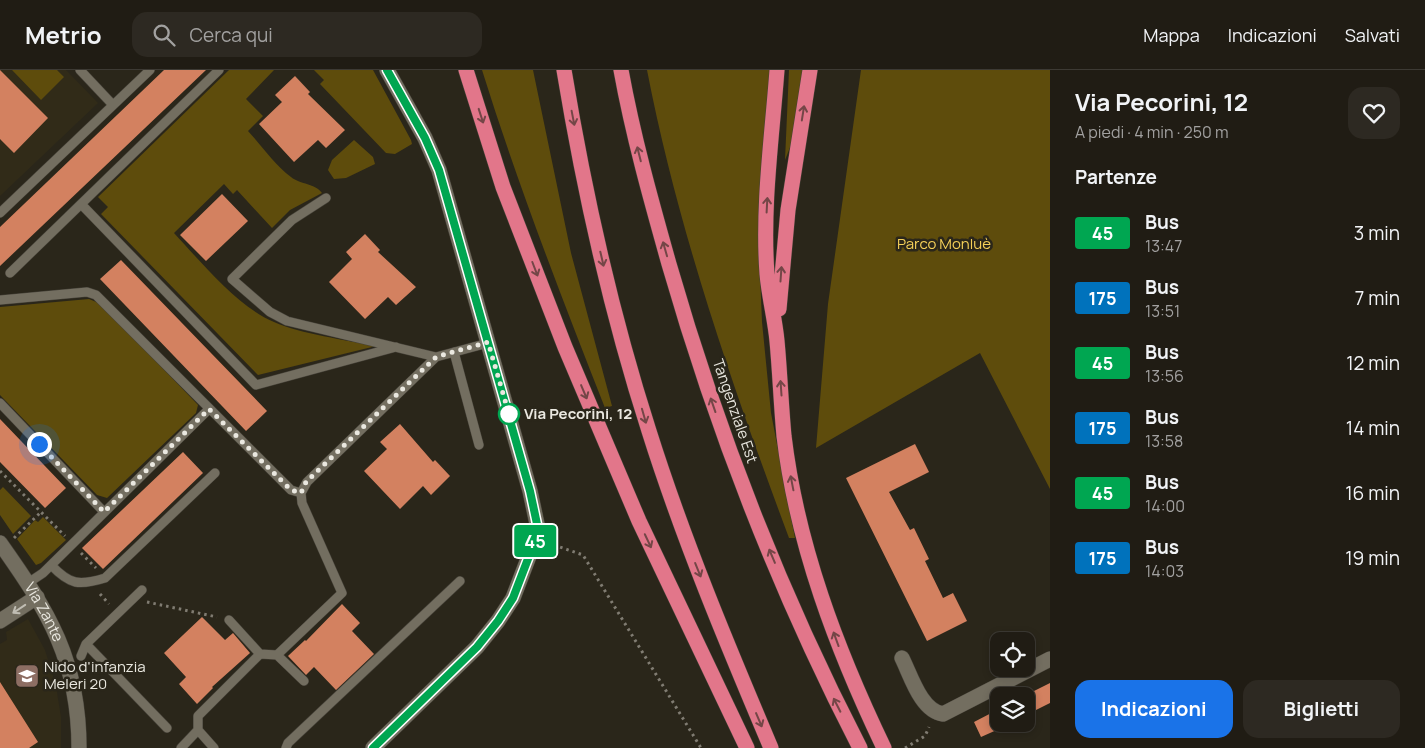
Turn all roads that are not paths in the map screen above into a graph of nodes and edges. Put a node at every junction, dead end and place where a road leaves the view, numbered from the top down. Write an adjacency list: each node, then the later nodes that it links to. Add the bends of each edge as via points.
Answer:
1 (80, 70): 10 (lane)
2 (150, 70): 10 (lane)
3 (219, 70): 12 (lane)
4 (387, 70): 17 (street, via 439,170)
5 (466, 70): 49 (highway, one-way to 49, via 503,187 565,347 639,521)
6 (564, 70): 50 (highway, one-way to 50, via 591,212 617,322 648,430 690,550)
7 (620, 70): 51 (highway, Tangenziale Est, one-way to 7, via 823,676 757,521 712,404 651,202)
8 (777, 70): 16 (highway, one-way to 8, via 767,274 767,209)
9 (810, 70): 16 (highway, one-way to 9, via 782,258)
10 (113, 105): 13 (lane)
11 (326, 198): 18 (lane, via 292,220 232,278 270,312 287,321)
12 (81, 204): 14 (lane); 18 (lane, via 256,385)
13 (0, 213)
14 (10, 273)
15 (0, 300): 22 (lane, via 88,292 96,295)
16 (777, 340): 52 (highway, one-way to 16, via 839,647 816,581 784,436)
17 (488, 342): 19 (lane); 48 (street, via 530,491 537,524 536,538 513,598 498,621 477,647)
18 (398, 346): 20 (lane)
19 (454, 352): 20 (lane); 23 (lane)
20 (436, 357): 25 (lane, via 306,482)
21 (0, 403): 26 (lane)
22 (209, 409): 25 (lane, via 291,490); 26 (lane)
23 (479, 445)
24 (216, 473): 28 (lane, via 106,578 75,583 62,576)
25 (301, 493): 37 (lane, via 302,503 342,593)
26 (104, 512): 28 (lane)
27 (2, 546): 30 (street, Via Zante)
28 (51, 564): 30 (lane)
29 (460, 580): 47 (lane, via 288,742)
30 (28, 583): 32 (street, Via Zante)
31 (142, 590): 35 (lane)
32 (37, 597): 34 (street, one-way to 34); 44 (street, Via Zante, via 59,639 72,679)
33 (229, 620): 36 (lane)
34 (0, 622)
35 (86, 644): 38 (lane); 42 (lane)
36 (260, 654): 37 (lane); 43 (lane, via 198,716)
37 (277, 655): 41 (lane)
38 (81, 656)
39 (902, 658): 40 (street, via 924,702 935,713 943,714)
40 (1050, 659)
41 (304, 681)
42 (167, 728)
43 (198, 730): 45 (lane); 46 (lane)
44 (79, 748)
45 (181, 748)
46 (214, 748)
47 (286, 748)
48 (373, 748)
49 (747, 748)
50 (771, 748)
51 (860, 748)
52 (884, 748)

